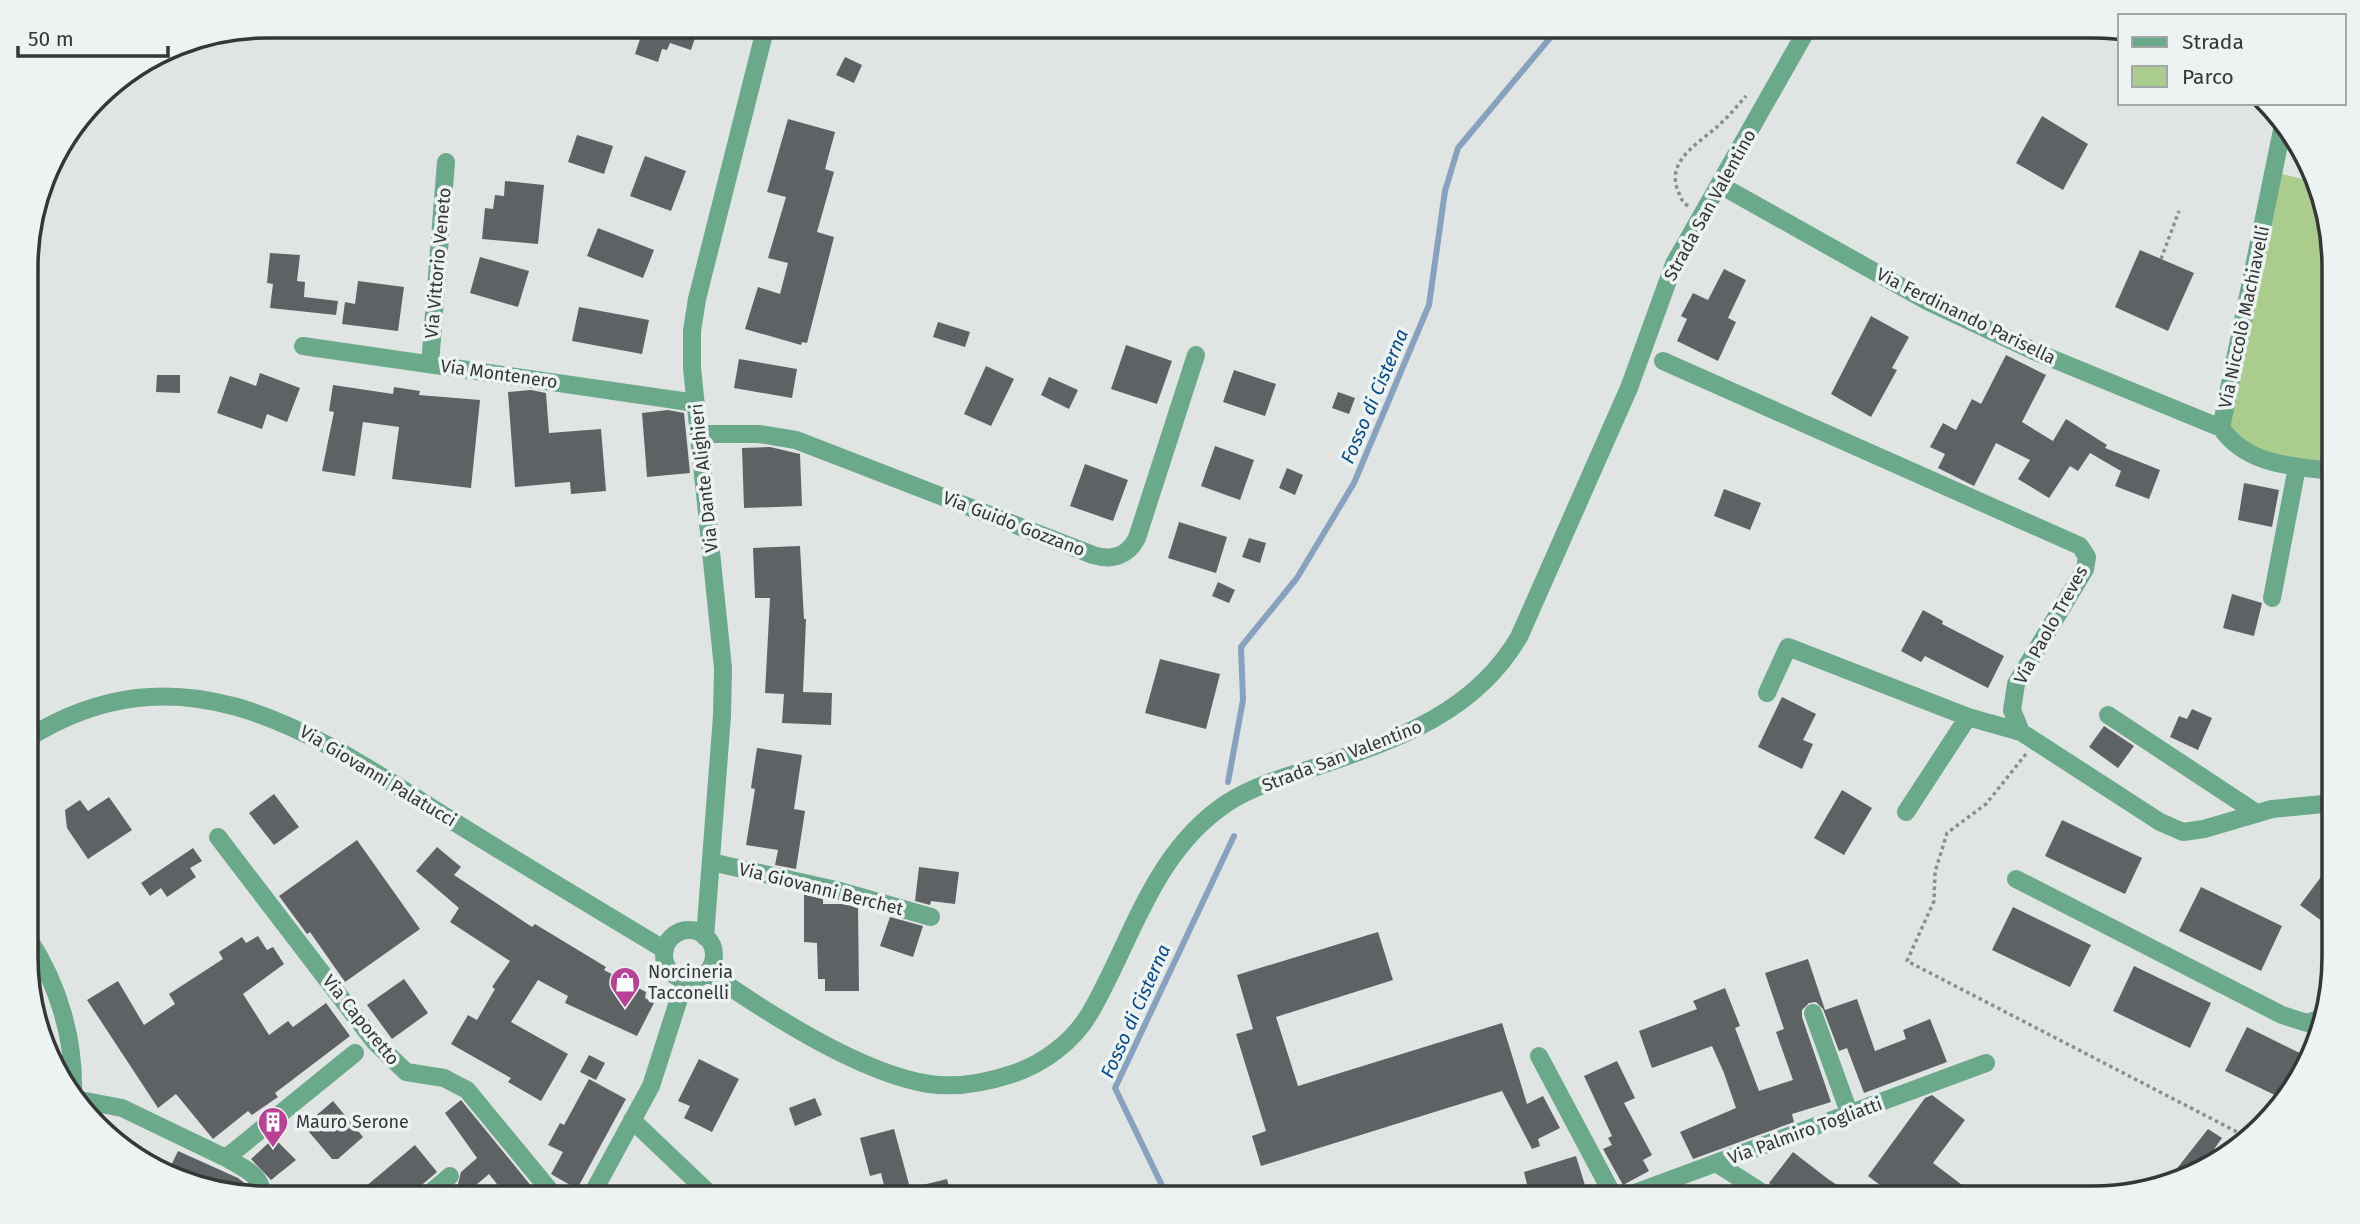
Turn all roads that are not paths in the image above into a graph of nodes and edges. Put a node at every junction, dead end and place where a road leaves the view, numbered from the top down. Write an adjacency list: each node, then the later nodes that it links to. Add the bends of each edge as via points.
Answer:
1 (763, 38): 10 (street, Via Dante Alighieri, via 695,308 692,357)
2 (1802, 38): 5 (street, Strada San Valentino)
3 (2281, 137): 11 (street, Via Niccolò Machiavelli)
4 (446, 162): 9 (street, Via Vittorio Veneto)
5 (1720, 185): 11 (street, Via Ferdinando Parisella, via 1937,306); 31 (street, Strada San Valentino, via 1674,264 1629,388 1527,621 1499,667 1462,702 1422,727 1238,796 1205,820 1158,878 1082,1025 1046,1058 1008,1075 963,1085 891,1073 830,1045)
6 (303, 346): 9 (street, Via Montenero)
7 (1196, 355): 12 (street, Via Guido Gozzano, via 1137,538 1131,550 1113,557 1093,555 796,440)
8 (1663, 361): 19 (street, Via Paolo Treves, via 2080,545 2087,557 2085,569 2014,692 2011,710)
9 (430, 363): 10 (street, Via Montenero)
10 (696, 403): 12 (street, Via Dante Alighieri)
11 (2221, 428): 13 (street, Via Niccolò Machiavelli, via 2252,456)
12 (699, 434): 25 (street, Via Dante Alighieri, via 723,679)
13 (2297, 467): 14 (street, Via Niccolò Machiavelli); 15 (street)
14 (2322, 470)
15 (2272, 598)
16 (1768, 693): 18 (street, via 1788,647)
17 (2108, 715): 23 (street)
18 (1968, 717): 19 (street); 22 (street)
19 (2021, 732): 23 (street, via 2174,829 2193,832)
20 (38, 733): 29 (street, Via Giovanni Palatucci, via 86,711 136,700 201,699 260,712 329,744)
21 (2322, 804): 23 (street)
22 (1906, 812)
23 (2255, 813)
24 (218, 837): 50 (street, Via Caporetto, via 374,1041 411,1074 444,1078 467,1090)
25 (711, 863): 27 (street, Via Giovanni Berchet, via 836,890); 28 (street, Via Dante Alighieri)
26 (2015, 879): 34 (street, via 2281,1015)
27 (931, 917)
28 (705, 937): 29 (street, via 681,932); 31 (street, Via Dante Alighieri, via 714,957)
29 (665, 950): 32 (street, via 671,972)
30 (38, 955): 38 (street, via 64,1016)
31 (708, 972): 32 (street)
32 (685, 980): 41 (street, via 651,1086)
33 (1813, 1013): 40 (street)
34 (2311, 1022)
35 (355, 1054): 42 (street)
36 (1539, 1056): 45 (street)
37 (1986, 1063): 40 (street, Via Palmiro Togliatti)
38 (73, 1078)
39 (91, 1102): 42 (street, via 122,1108)
40 (1850, 1115): 43 (street, Via Palmiro Togliatti)
41 (632, 1120): 51 (street); 52 (street)
42 (226, 1158): 48 (street, via 256,1177)
43 (1716, 1163): 46 (street, Via Palmiro Togliatti); 47 (street)
44 (450, 1176): 49 (street)
45 (1608, 1185)
46 (1656, 1185)
47 (1751, 1185)
48 (261, 1186)
49 (438, 1186)
50 (546, 1186)
51 (597, 1186)
52 (701, 1186)

